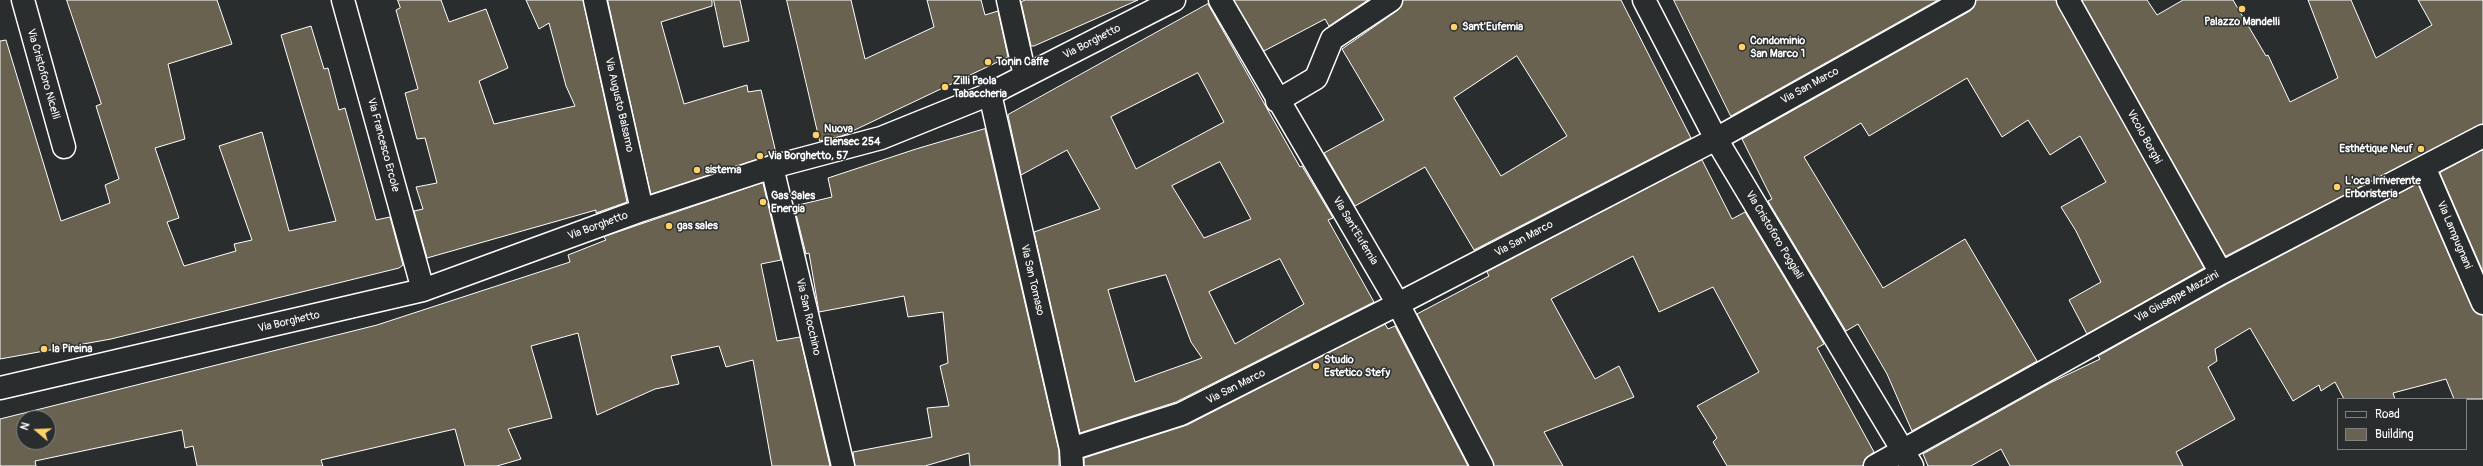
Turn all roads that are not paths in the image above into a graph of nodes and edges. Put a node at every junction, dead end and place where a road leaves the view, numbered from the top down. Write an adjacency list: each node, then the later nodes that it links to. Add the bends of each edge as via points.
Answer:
1 (23, 0): 16 (street, Via Cristoforo Nicelli)
2 (343, 0): 21 (street, Via Francesco Ercole)
3 (595, 0): 19 (street, Via Augusto Balsamo)
4 (1008, 0): 11 (street)
5 (1174, 0): 11 (street, Via Borghetto)
6 (1220, 0): 13 (street, Via Sant'Eufemia)
7 (1390, 0): 13 (street, via 1332,38 1316,78)
8 (1644, 0): 15 (street, Via Cristoforo Poggiali)
9 (1964, 0): 15 (street, Via San Marco)
10 (2068, 0): 20 (street, Vicolo Borghi)
11 (1025, 76): 12 (street, Via Borghetto)
12 (990, 94): 17 (street, Via Borghetto, via 880,138); 25 (street, Via San Tomaso)
13 (1277, 101): 23 (street, Via Sant'Eufemia)
14 (2483, 136): 18 (street, Via Giuseppe Mazzini)
15 (1716, 139): 23 (street, Via San Marco); 26 (street, Via Cristoforo Poggiali)
16 (64, 147)
17 (772, 167): 19 (street, Via Borghetto); 27 (street, Via San Rocchino)
18 (2424, 167): 20 (street, Via Giuseppe Mazzini); 22 (street, Via Lampugnani)
19 (642, 210): 21 (street, Via Borghetto)
20 (2221, 273): 26 (street, Via Giuseppe Mazzini)
21 (423, 290): 24 (street, Via Borghetto)
22 (2483, 303)
23 (1398, 304): 25 (street, Via San Marco, via 1181,414); 28 (street, Via Sant'Eufemia)
24 (0, 388)
25 (1072, 458)
26 (1907, 458): 29 (street, Via Giuseppe Mazzini)
27 (843, 466)
28 (1482, 466)
29 (1875, 466)

